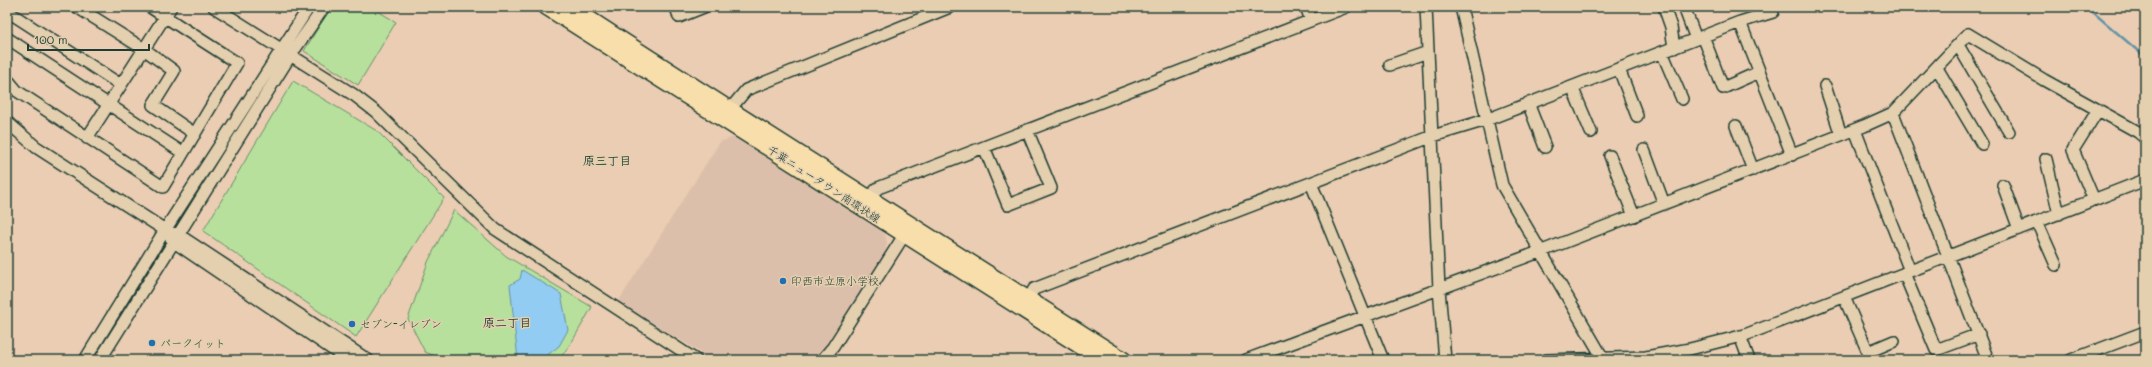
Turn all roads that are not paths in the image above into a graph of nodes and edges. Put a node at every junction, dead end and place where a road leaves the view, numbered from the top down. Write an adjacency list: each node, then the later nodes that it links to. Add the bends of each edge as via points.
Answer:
1 (78, 7): 26 (street)
2 (150, 7): 18 (street)
3 (214, 7): 29 (street)
4 (309, 7): 29 (street)
5 (324, 7): 29 (street)
6 (546, 7): 43 (main road, 千葉ニュータウン南環状線)
7 (571, 7): 43 (main road, 千葉ニュータウン南環状線)
8 (676, 7): 9 (street, via 680,17)
9 (704, 7)
10 (947, 7): 43 (street, via 746,90)
11 (1306, 7): 20 (street)
12 (1346, 7): 20 (street)
13 (1426, 7): 27 (street)
14 (1461, 7): 45 (street)
15 (1664, 7): 25 (street, via 1671,27)
16 (1684, 7): 23 (street)
17 (7, 11): 35 (street)
18 (168, 12): 26 (street); 52 (street, via 237,63)
19 (1773, 12): 21 (street)
20 (1311, 20): 48 (street)
21 (1740, 22): 23 (street); 33 (street)
22 (7, 38): 39 (street)
23 (1699, 38): 25 (street); 33 (street, via 1723,88)
24 (1958, 45): 31 (street); 41 (street, via 1968,34); 51 (street)
25 (1674, 48): 28 (street)
26 (144, 49): 35 (street); 52 (street, via 174,71 153,105)
27 (1428, 52): 30 (street); 54 (street)
28 (1662, 52): 32 (street); 38 (street)
29 (286, 53): 77 (street); 78 (street); 96 (street, via 354,95 376,112 495,229)
30 (1390, 65)
31 (1937, 68): 42 (street); 57 (street)
32 (1619, 69): 37 (street); 44 (street)
33 (1759, 72): 62 (street)
34 (7, 79): 55 (street, via 17,91)
35 (121, 85): 39 (street)
36 (1825, 86): 53 (street)
37 (1572, 87): 40 (street); 50 (street)
38 (1682, 99)
39 (109, 104): 55 (street); 61 (street)
40 (1528, 104): 45 (street); 59 (street)
41 (2098, 110): 56 (street); 70 (street, via 2073,150)
42 (1893, 113): 49 (street); 80 (street)
43 (726, 114): 69 (main road, 千葉ニュータウン南環状線); 75 (main road, 千葉ニュータウン南環状線)
44 (1637, 116)
45 (1486, 120): 54 (street); 79 (street, via 1502,184)
46 (7, 122): 77 (street, via 36,147)
47 (1736, 126): 65 (street)
48 (1027, 130): 58 (street); 58 (street, via 1051,188 1008,205)
49 (1855, 130): 53 (street); 82 (street)
50 (1590, 132)
51 (2009, 132)
52 (194, 134): 61 (street)
53 (1841, 135): 62 (street)
54 (1433, 136): 67 (street); 83 (street)
55 (87, 138): 61 (street, via 163,187)
56 (2145, 138)
57 (1982, 144)
58 (984, 147): 69 (street, via 878,188)
59 (1545, 147)
60 (1644, 150): 71 (street)
61 (183, 153)
62 (1792, 155): 65 (street)
63 (1610, 156): 73 (street)
64 (2046, 159): 72 (street)
65 (1753, 170): 71 (street)
66 (2145, 180): 70 (street)
67 (1312, 183): 85 (street, via 1034,289); 86 (street)
68 (2003, 185): 76 (street)
69 (868, 198): 75 (main road, 千葉ニュータウン南環状線)
70 (2094, 200): 72 (street)
71 (1664, 204): 73 (street)
72 (2059, 214): 74 (street)
73 (1634, 216): 79 (street)
74 (2037, 222): 76 (street); 81 (street)
75 (908, 229): 85 (main road, 千葉ニュータウン南環状線); 97 (street, via 833,347); 98 (main road, 千葉ニュータウン南環状線)
76 (2019, 229): 80 (street)
77 (165, 230): 78 (street); 92 (street)
78 (176, 238): 93 (street); 94 (street); 95 (street)
79 (1542, 251): 83 (street); 91 (street)
80 (1949, 256): 82 (street); 88 (street)
81 (2056, 265)
82 (1907, 272): 84 (street); 88 (street, via 1936,350)
83 (1438, 289): 86 (street); 102 (street)
84 (1844, 296): 89 (street); 90 (street, via 1868,352)
85 (1028, 299): 99 (main road, 千葉ニュータウン南環状線)
86 (1366, 315): 100 (street); 101 (street)
87 (2145, 332): 106 (street)
88 (1978, 334): 105 (street)
89 (1740, 336): 91 (street, via 1690,349); 104 (street)
90 (1894, 341)
91 (1603, 359): 103 (street)
92 (85, 360)
93 (100, 360)
94 (348, 360)
95 (368, 360)
96 (696, 360)
97 (822, 360)
98 (1102, 360)
99 (1124, 360)
100 (1246, 360)
101 (1383, 360)
102 (1445, 360)
103 (1546, 360)
104 (1749, 360)
105 (1988, 360)
106 (2071, 360)

